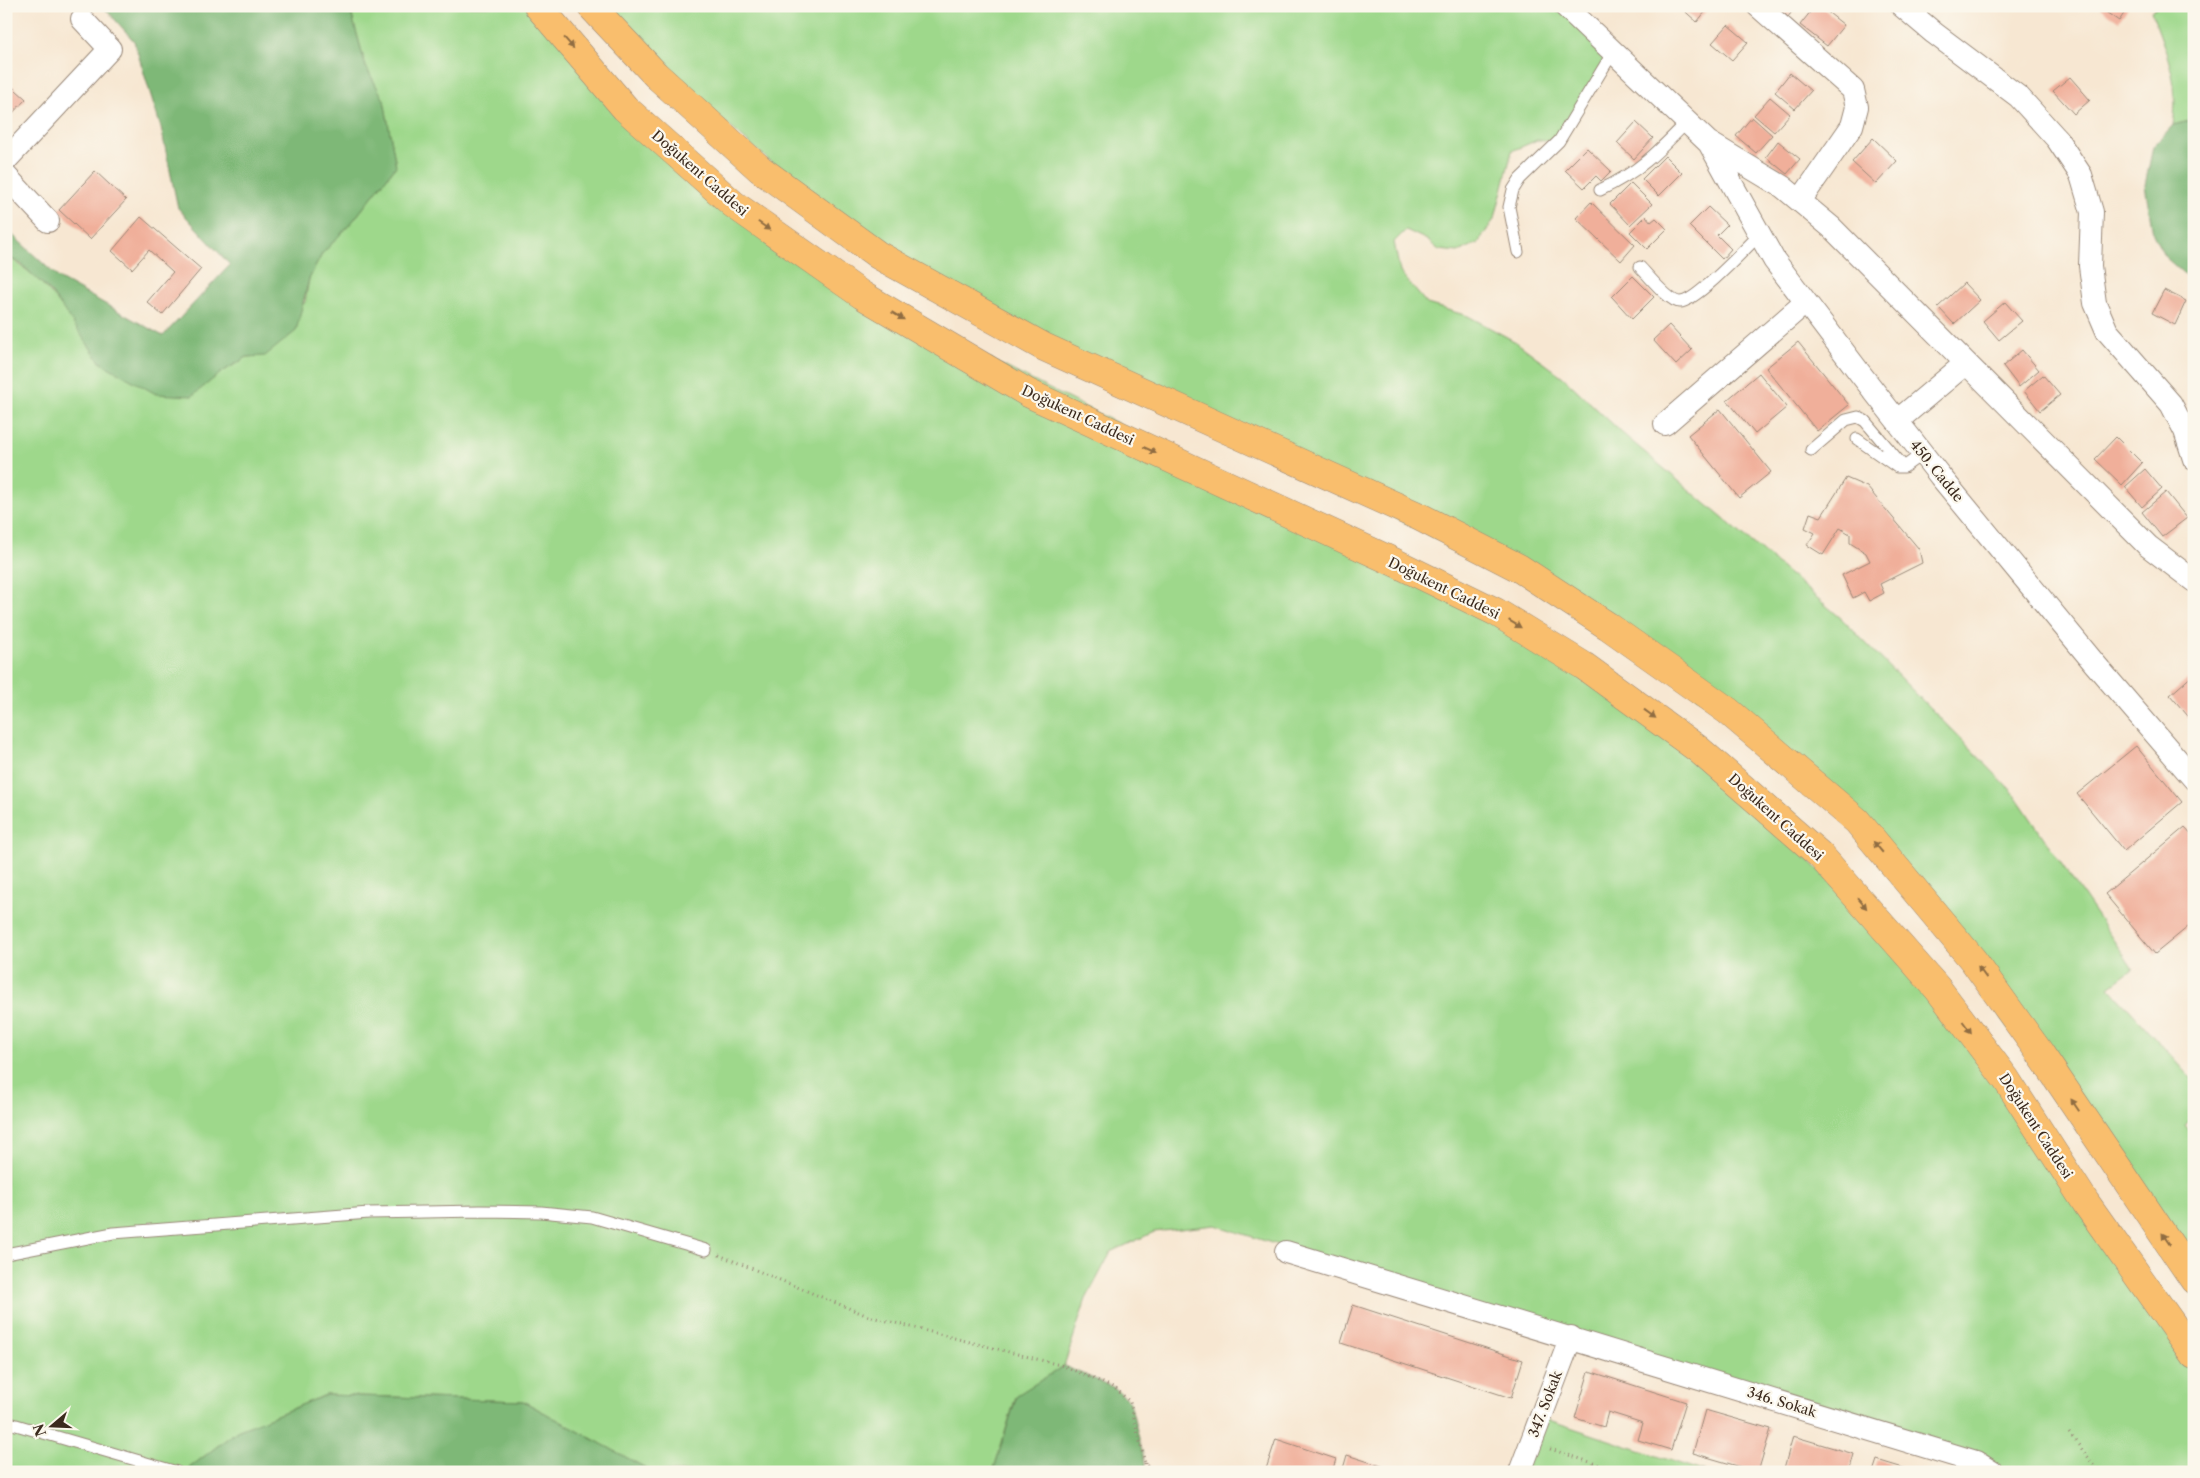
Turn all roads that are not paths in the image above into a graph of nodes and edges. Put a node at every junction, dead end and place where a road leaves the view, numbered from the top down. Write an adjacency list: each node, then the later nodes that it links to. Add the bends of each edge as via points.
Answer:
1 (538, 6): 34 (main road, Doğukent Caddesi, one-way to 34, via 625,108 733,204 862,295 1028,393 1496,612 1584,666 1698,749 1820,855 1938,989 2006,1079 2086,1203)
2 (591, 6): 32 (main road, one-way to 2, via 1973,960 1857,821 1728,710 1519,568 1420,516 1044,347 878,255 760,169 656,75)
3 (1565, 6): 7 (street)
4 (1758, 6): 13 (street, via 1853,90 1857,107 1852,126)
5 (1902, 6): 25 (street, via 2019,97 2057,139 2082,175 2092,212 2090,266 2095,302 2106,331 2171,404 2185,431)
6 (82, 19): 10 (street, via 110,49)
7 (1613, 52): 8 (street); 16 (lane, via 1559,141 1520,178 1513,190 1509,207)
8 (1687, 122): 9 (street); 12 (lane, via 1649,160 1624,179)
9 (1708, 142): 13 (street, via 1783,187); 15 (street, 450. Cadde)
10 (6, 160)
11 (6, 176): 14 (street)
12 (1600, 190)
13 (1800, 201): 19 (street, via 1831,227)
14 (48, 221)
15 (1760, 234): 17 (lane, via 1709,284 1680,302 1671,299); 18 (street, 450. Cadde, via 1774,260)
16 (1518, 252)
17 (1640, 267)
18 (1806, 302): 20 (street, 450. Cadde); 21 (street)
19 (1966, 364): 20 (street); 27 (street, via 2148,546)
20 (1897, 421): 24 (street, 450. Cadde)
21 (1665, 424)
22 (1857, 439): 26 (lane, via 1893,466)
23 (1811, 450): 26 (lane, via 1846,420 1858,417)
24 (1922, 454): 26 (lane); 28 (street, 450. Cadde)
25 (2194, 460)
26 (1904, 467)
27 (2194, 581)
28 (2194, 779)
29 (706, 1250): 31 (lane, via 592,1217 480,1211 369,1213 114,1232)
30 (1286, 1252): 33 (street, 346. Sokak)
31 (6, 1254)
32 (2194, 1280)
33 (1571, 1337): 37 (street, 347. Sokak); 38 (street, 346. Sokak, via 1976,1462)
34 (2194, 1355)
35 (6, 1422): 36 (lane)
36 (177, 1472)
37 (1520, 1472)
38 (1992, 1472)

